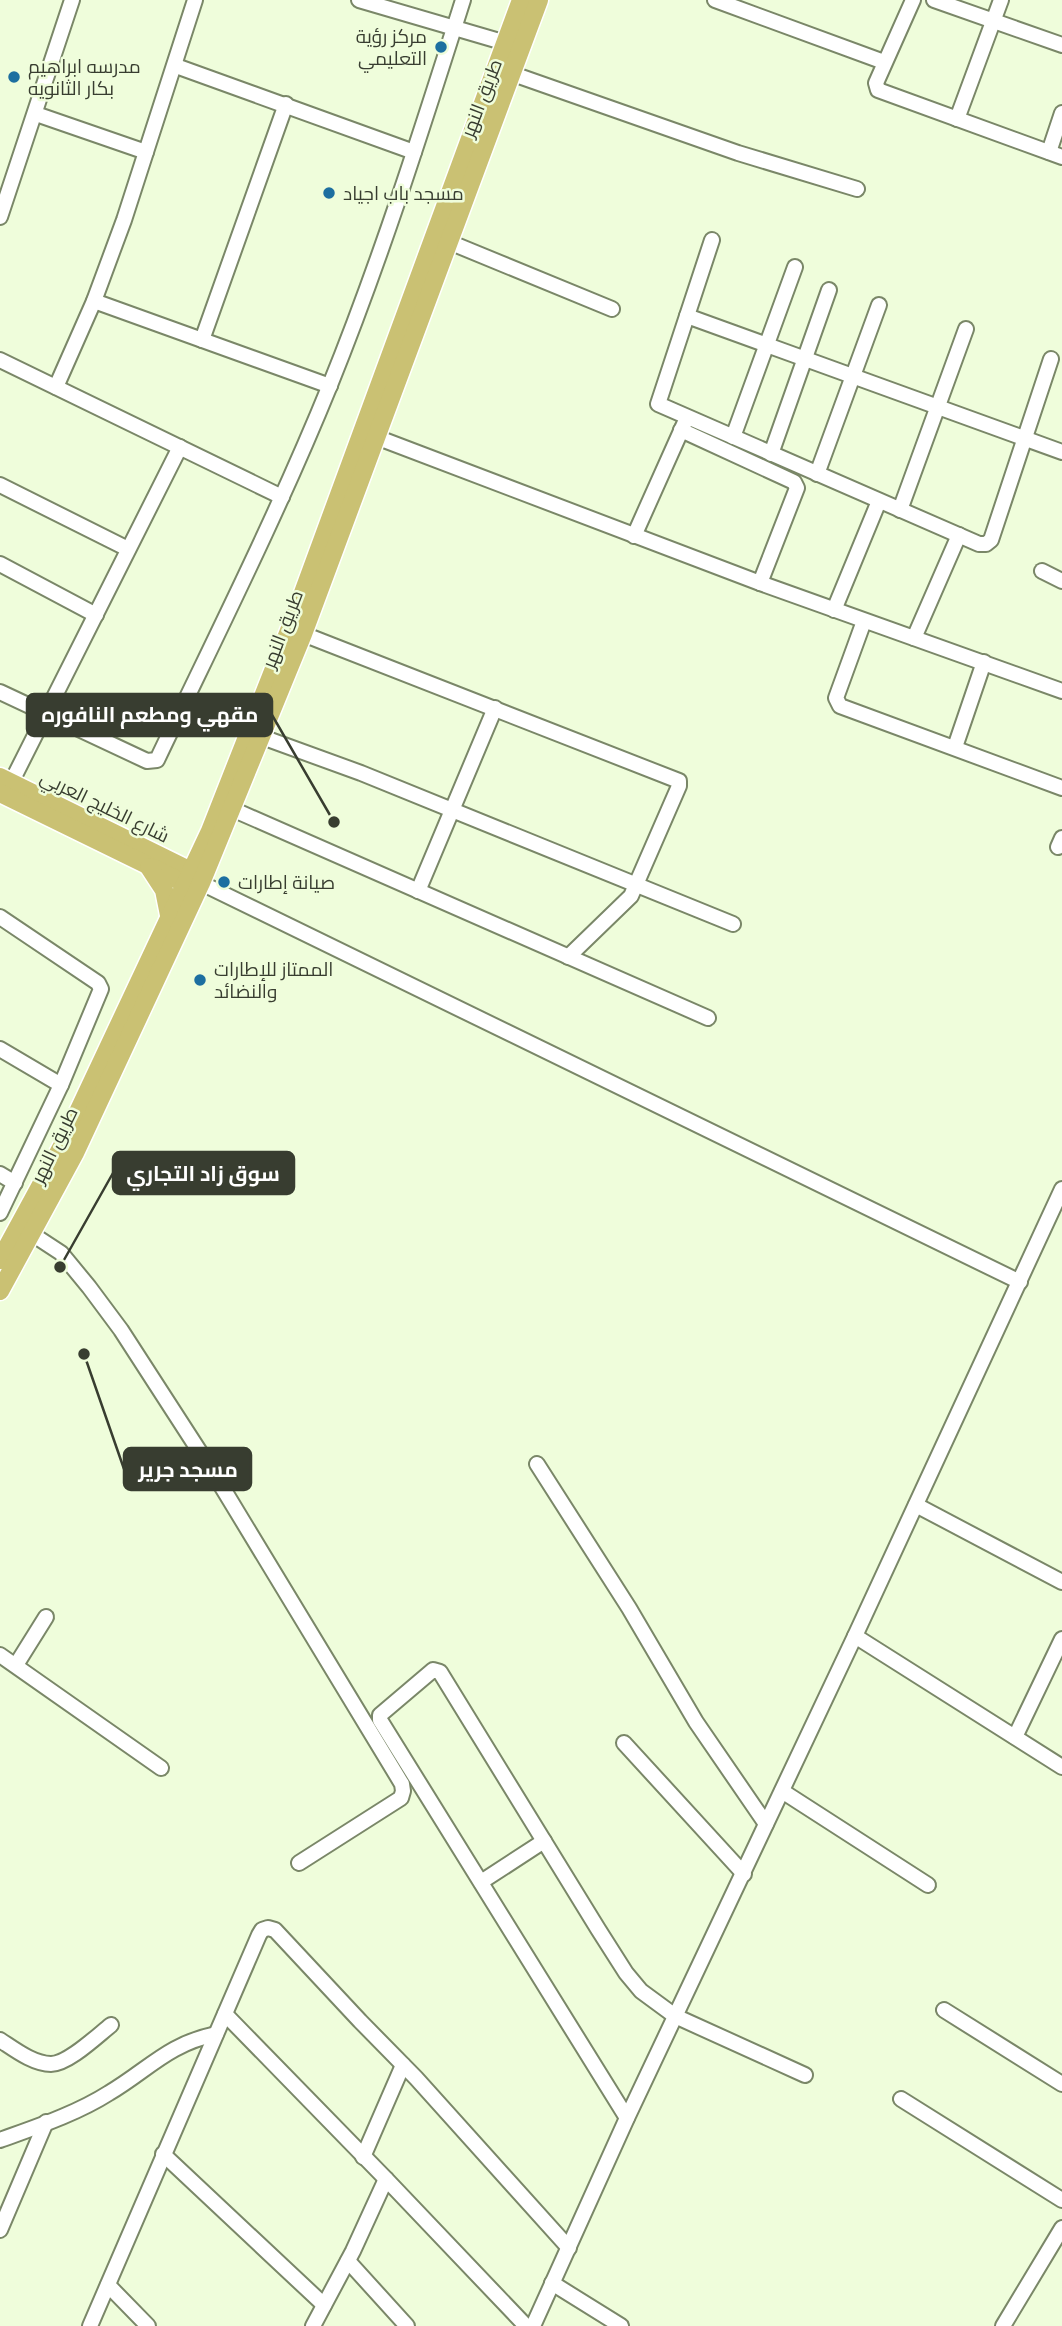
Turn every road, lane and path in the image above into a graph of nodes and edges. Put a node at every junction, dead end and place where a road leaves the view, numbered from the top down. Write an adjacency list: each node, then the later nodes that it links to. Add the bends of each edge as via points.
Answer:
1 (72, 0): 20 (street)
2 (195, 0): 16 (street)
3 (359, 0): 12 (street)
4 (463, 0): 12 (street)
5 (521, 0): 13 (main road, طريق النهر)
6 (539, 0): 17 (main road, طريق النهر)
7 (715, 0): 15 (street)
8 (914, 0): 15 (street)
9 (934, 0): 11 (street)
10 (1001, 0): 11 (street)
11 (994, 21): 14 (street); 21 (street)
12 (454, 29): 13 (street); 23 (street)
13 (506, 43): 80 (main road, طريق النهر, via 295,615)
14 (1062, 45)
15 (884, 62): 21 (street, via 878,90)
16 (176, 66): 18 (street); 22 (street)
17 (513, 74): 25 (street); 28 (main road, طريق النهر)
18 (286, 104): 23 (street); 36 (street)
19 (1062, 113): 24 (street)
20 (36, 114): 22 (street); 26 (street)
21 (957, 119): 24 (street)
22 (146, 152): 31 (street)
23 (414, 152): 42 (street)
24 (1056, 155)
25 (857, 190)
26 (0, 217)
27 (712, 240): 34 (street)
28 (449, 242): 33 (street); 46 (main road, طريق النهر)
29 (795, 267): 37 (street)
30 (829, 290): 38 (street)
31 (94, 300): 36 (street); 43 (street)
32 (878, 305): 41 (street)
33 (612, 309)
34 (687, 316): 37 (street); 45 (street, via 658,404)
35 (965, 329): 44 (street)
36 (202, 340): 42 (street)
37 (767, 345): 38 (street); 47 (street)
38 (805, 359): 41 (street); 51 (street)
39 (1052, 359): 48 (street)
40 (0, 360): 43 (street)
41 (853, 376): 44 (street); 52 (street)
42 (330, 386): 54 (street)
43 (56, 387): 49 (street)
44 (939, 407): 48 (street); 56 (street)
45 (684, 424): 47 (street); 57 (street); 63 (street, via 794,482 797,488)
46 (376, 437): 57 (street); 67 (main road, طريق النهر)
47 (733, 438): 51 (street)
48 (1025, 439): 50 (street); 58 (street, via 991,540 979,544)
49 (180, 447): 54 (street); 59 (street)
50 (1062, 452)
51 (771, 454): 52 (street)
52 (817, 474): 55 (street)
53 (0, 485): 59 (street)
54 (282, 497): 73 (street, via 157,760 146,761)
55 (879, 501): 56 (street); 64 (street)
56 (900, 510): 58 (street)
57 (634, 536): 63 (street)
58 (959, 536): 68 (street)
59 (128, 549): 65 (street)
60 (0, 564): 65 (street)
61 (1042, 571): 62 (street)
62 (1062, 581)
63 (760, 583): 64 (street)
64 (834, 610): 66 (street)
65 (96, 615): 73 (street)
66 (864, 621): 68 (street); 75 (street, via 836,702)
67 (303, 634): 72 (street); 74 (main road, طريق النهر)
68 (915, 638): 69 (street)
69 (984, 662): 70 (street); 75 (street)
70 (1062, 691)
71 (0, 692): 73 (street)
72 (495, 708): 79 (street); 83 (street, via 679,781)
73 (46, 715): 76 (street)
74 (262, 737): 78 (main road, طريق النهر); 79 (street)
75 (955, 747): 77 (street)
76 (4, 785): 81 (main road, شارع الخليج العربي)
77 (1062, 788)
78 (232, 809): 82 (main road, طريق النهر); 84 (street)
79 (453, 810): 83 (street); 84 (street)
80 (209, 831): 81 (main road, via 184,851); 82 (main road, طريق النهر)
81 (149, 859): 82 (main road, شارع الخليج العربي); 86 (main road, via 164,890)
82 (193, 879): 86 (main road, طريق النهر); 96 (main road, طريق النهر, via 75,1153); 98 (street)
83 (637, 884): 87 (street); 88 (street, via 628,899)
84 (418, 891): 88 (street)
85 (0, 918): 91 (street, via 100,985 101,994)
86 (170, 920): 97 (main road, طريق النهر, via 62,1146)
87 (733, 924)
88 (568, 957): 89 (street)
89 (708, 1018)
90 (0, 1049): 91 (street)
91 (61, 1085): 93 (street)
92 (0, 1174): 93 (street)
93 (15, 1183): 95 (street)
94 (1062, 1189): 98 (street)
95 (0, 1213)
96 (32, 1234): 99 (main road, طريق النهر); 115 (street, via 61,1253 114,1319 402,1784 401,1798)
97 (0, 1260)
98 (1020, 1282): 101 (street)
99 (0, 1291)
100 (537, 1464): 113 (street, via 696,1722)
101 (916, 1506): 102 (street); 104 (street)
102 (1062, 1582)
103 (46, 1617): 107 (street)
104 (855, 1636): 108 (street); 112 (street)
105 (1062, 1639): 108 (street)
106 (0, 1655): 107 (street)
107 (16, 1665): 111 (street)
108 (1015, 1737): 110 (street)
109 (624, 1743): 116 (street)
110 (1062, 1767)
111 (161, 1768)
112 (782, 1791): 113 (street); 118 (street)
113 (766, 1825): 116 (street)
114 (544, 1841): 117 (street); 117 (street, via 440,1672 433,1670 379,1717); 121 (street, via 626,1973 641,1992)
115 (299, 1863)
116 (744, 1874): 121 (street)
117 (481, 1882): 129 (street)
118 (928, 1885)
119 (944, 2010): 127 (street)
120 (225, 2014): 123 (street); 125 (street, via 259,1935 268,1928 275,1930); 133 (street)
121 (675, 2016): 126 (street); 129 (street)
122 (111, 2025): 124 (street, via 71,2056 52,2064 32,2059)
123 (216, 2034): 130 (street, via 172,2048 108,2094); 132 (street)
124 (0, 2040)
125 (403, 2065): 133 (street); 138 (street)
126 (805, 2075)
127 (1062, 2084)
128 (901, 2099): 135 (street)
129 (627, 2118): 138 (street)
130 (46, 2122): 131 (street); 137 (street)
131 (0, 2140)
132 (163, 2154): 141 (street); 142 (street)
133 (363, 2157): 134 (street)
134 (386, 2179): 139 (street); 147 (street)
135 (1062, 2200)
136 (1062, 2228): 150 (street)
137 (0, 2230)
138 (569, 2248): 140 (street)
139 (348, 2261): 142 (street); 146 (street)
140 (552, 2283): 148 (street); 149 (street)
141 (108, 2284): 143 (street); 144 (street)
142 (324, 2305): 145 (street)
143 (90, 2326)
144 (148, 2326)
145 (313, 2326)
146 (407, 2326)
147 (526, 2326)
148 (533, 2326)
149 (621, 2326)
150 (1003, 2326)

